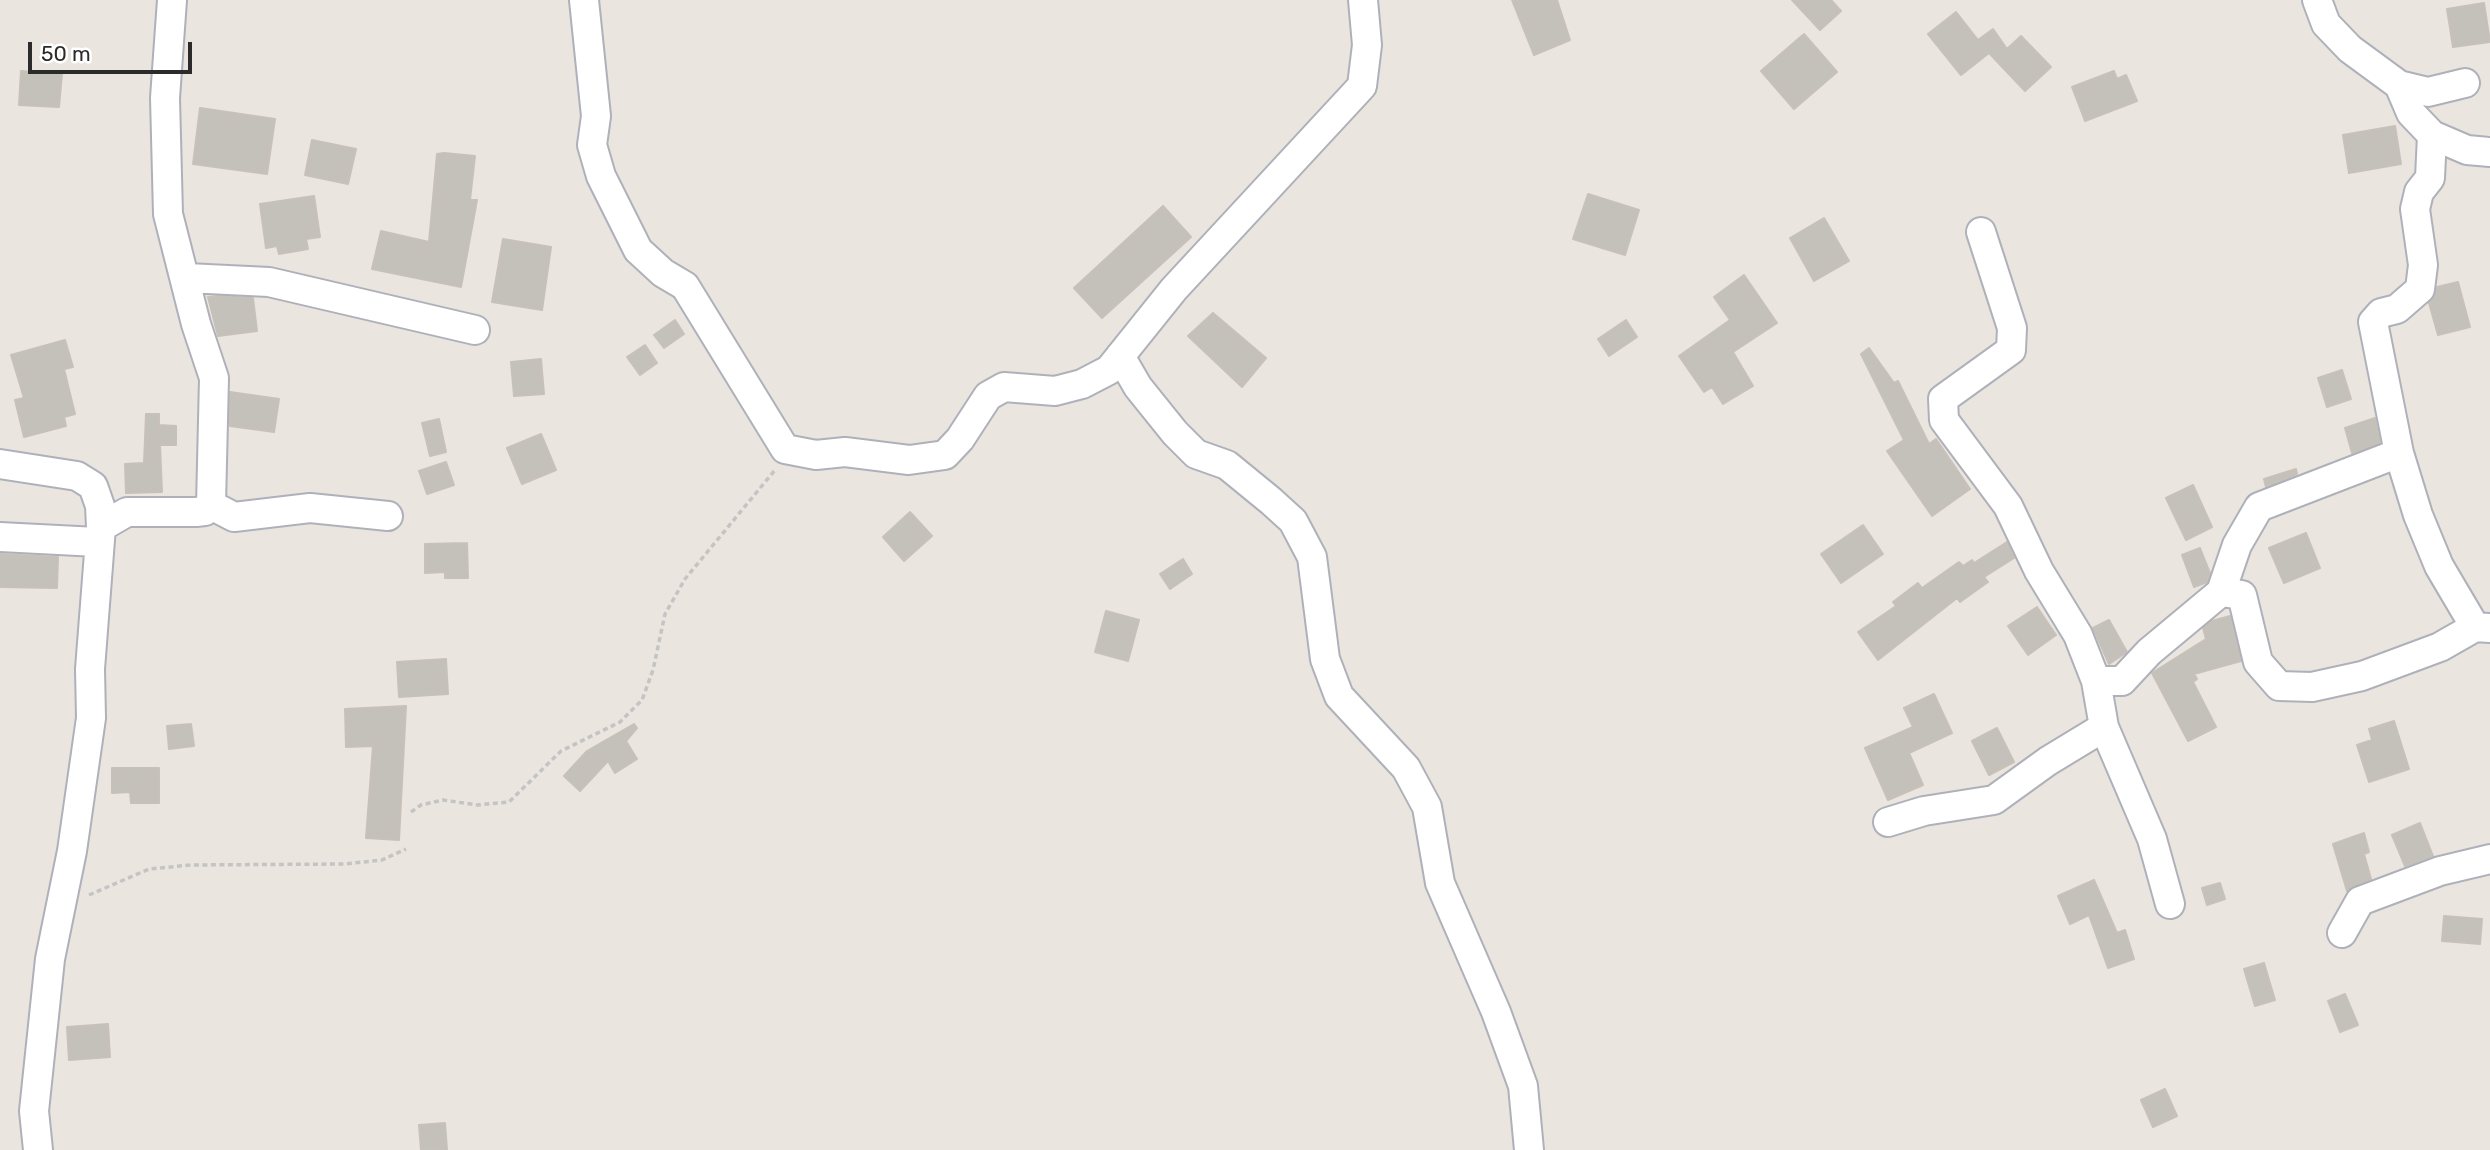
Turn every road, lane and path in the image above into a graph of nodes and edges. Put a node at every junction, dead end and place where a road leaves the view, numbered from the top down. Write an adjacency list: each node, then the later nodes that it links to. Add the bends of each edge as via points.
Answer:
1 (173, 0): 10 (street, via 165,98 168,214)
2 (584, 0): 13 (street, via 596,116 592,145 601,176 638,250 685,286)
3 (1363, 0): 12 (street, via 1367,45 1362,86 1174,289)
4 (2316, 0): 6 (street, via 2334,33)
5 (2465, 83): 6 (street, via 2428,92)
6 (2399, 85): 7 (street, via 2411,113)
7 (2432, 135): 8 (street, via 2467,150); 14 (street, via 2430,178 2419,192 2415,209 2423,265 2420,289 2373,322)
8 (2490, 152)
9 (1980, 232): 22 (street, via 2012,328 2011,350 1943,399 1944,420 2008,506 2039,572 2078,635)
10 (187, 278): 11 (street, via 269,282); 16 (street, via 214,378)
11 (475, 330)
12 (1120, 356): 13 (street, via 1109,370 1082,384 1055,391 1004,387 988,396 945,455 909,460); 32 (street, via 1175,433 1196,454 1227,465 1271,501 1293,521 1312,557 1325,659 1339,696 1406,768 1427,807 1440,883 1523,1086)
13 (785, 449): 24 (path, via 773,473 685,579 666,614 642,701 620,722 561,751 509,802 477,805 443,800)
14 (2399, 453): 20 (street, via 2259,507 2237,545); 21 (street, via 2439,566)
15 (0, 464): 18 (street, via 77,476 93,486 100,506)
16 (211, 505): 17 (street, via 234,517 310,508); 18 (street, via 196,512 127,512)
17 (388, 516)
18 (99, 535): 19 (street); 29 (street, via 91,718)
19 (0, 537)
20 (2221, 592): 21 (street, via 2242,595 2258,662 2279,686 2312,687 2362,676); 22 (street, via 2149,652 2122,681)
21 (2483, 627)
22 (2096, 681): 23 (street)
23 (2104, 727): 25 (street, via 1994,800); 28 (street, via 2152,839)
24 (411, 812)
25 (1888, 822)
26 (407, 849): 29 (path, via 382,860 344,864 191,864 149,869)
27 (2490, 859): 30 (street, via 2440,871 2360,901)
28 (2170, 904)
29 (60, 912): 31 (street, via 50,959 34,1111)
30 (2342, 933)
31 (38, 1150)
32 (1529, 1150)

